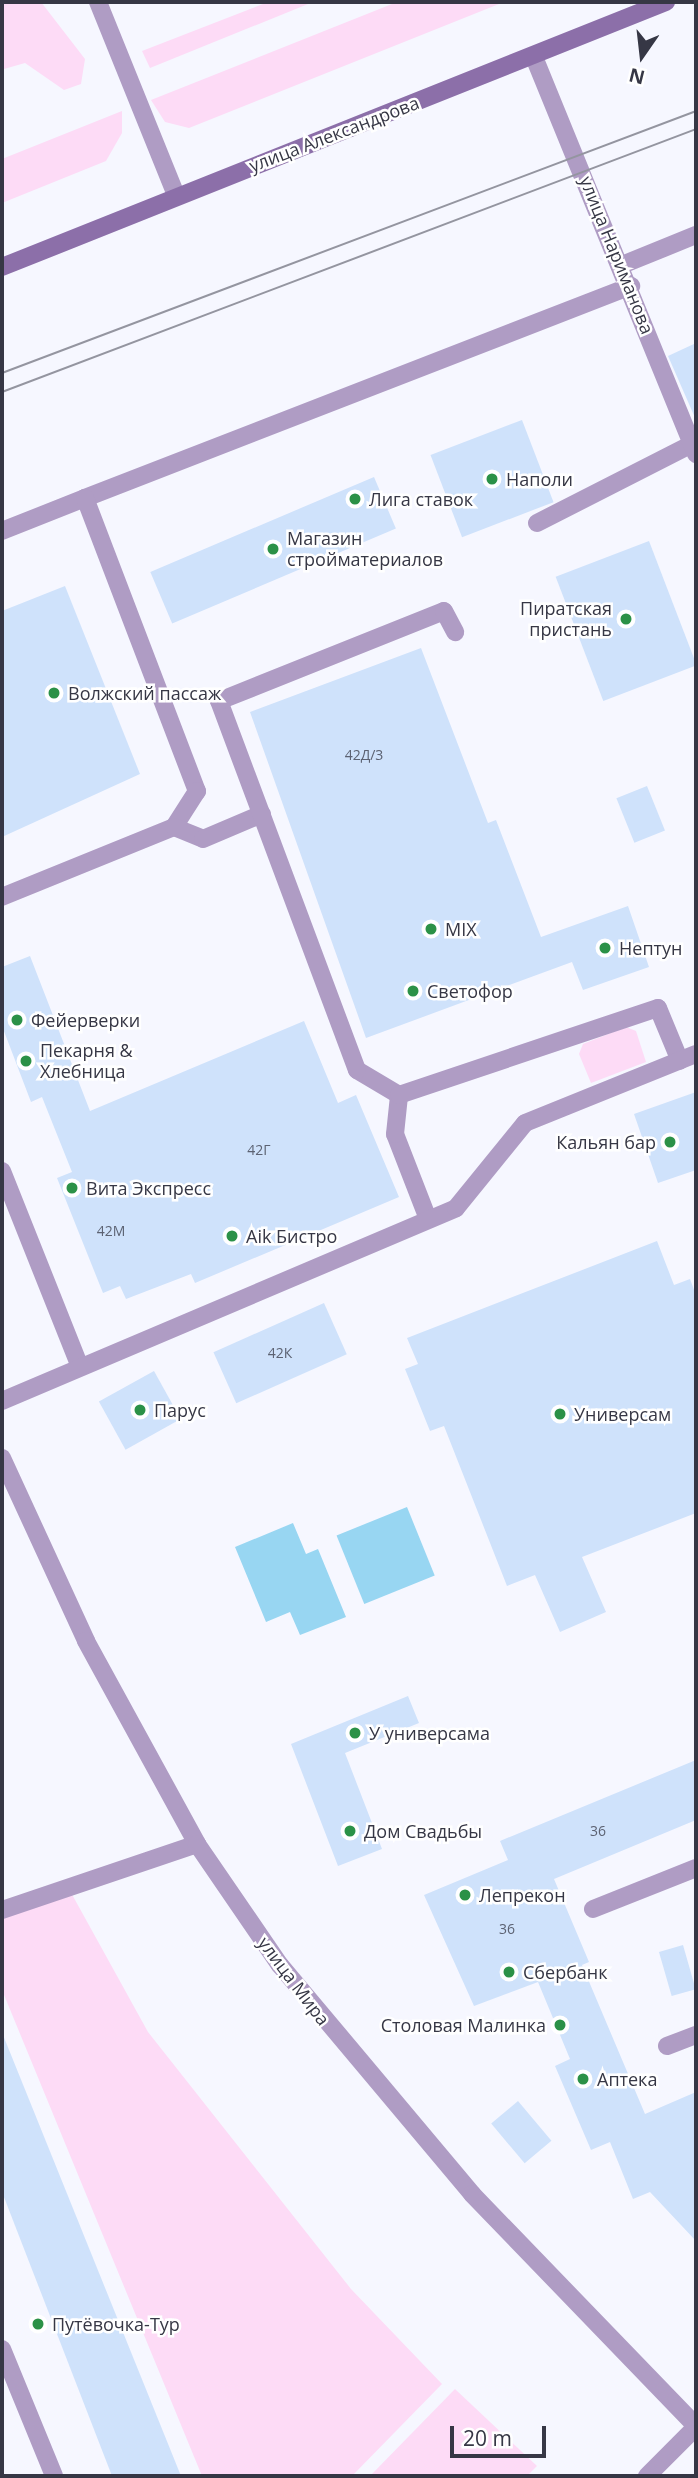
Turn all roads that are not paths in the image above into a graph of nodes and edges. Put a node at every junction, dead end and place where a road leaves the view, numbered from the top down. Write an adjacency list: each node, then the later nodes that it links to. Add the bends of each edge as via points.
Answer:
1 (99, 2): 4 (street)
2 (666, 2): 3 (main road, улица Александрова)
3 (534, 57): 4 (main road, улица Александрова); 6 (street, улица Нариманова)
4 (176, 195): 7 (main road, улица Александрова)
5 (696, 235): 6 (street)
6 (622, 265): 8 (street, улица Нариманова)
7 (2, 267)
8 (631, 286): 9 (street, улица Нариманова); 10 (street)
9 (694, 449): 11 (street)
10 (85, 498): 12 (street); 15 (street, via 197,791)
11 (537, 523)
12 (2, 531)
13 (454, 632): 14 (street, via 444,611 219,701)
14 (262, 814): 15 (street, via 203,839); 18 (street, via 357,1070)
15 (174, 827): 16 (street)
16 (2, 897)
17 (688, 1058): 18 (street, via 658,1008); 20 (street, via 525,1123 456,1208)
18 (399, 1095): 20 (street, via 395,1134)
19 (2, 1171): 21 (street)
20 (428, 1219): 21 (street)
21 (79, 1367): 22 (street)
22 (2, 1401)
23 (2, 1458): 24 (street, улица Мира, via 86,1641)
24 (198, 1844): 27 (street); 31 (street, улица Мира, via 280,1965 376,2085)
25 (696, 1868): 26 (street)
26 (593, 1909)
27 (2, 1910)
28 (696, 2035): 29 (street)
29 (667, 2046)
30 (2, 2349): 32 (street)
31 (696, 2427): 33 (street)
32 (54, 2476)
33 (647, 2476)

